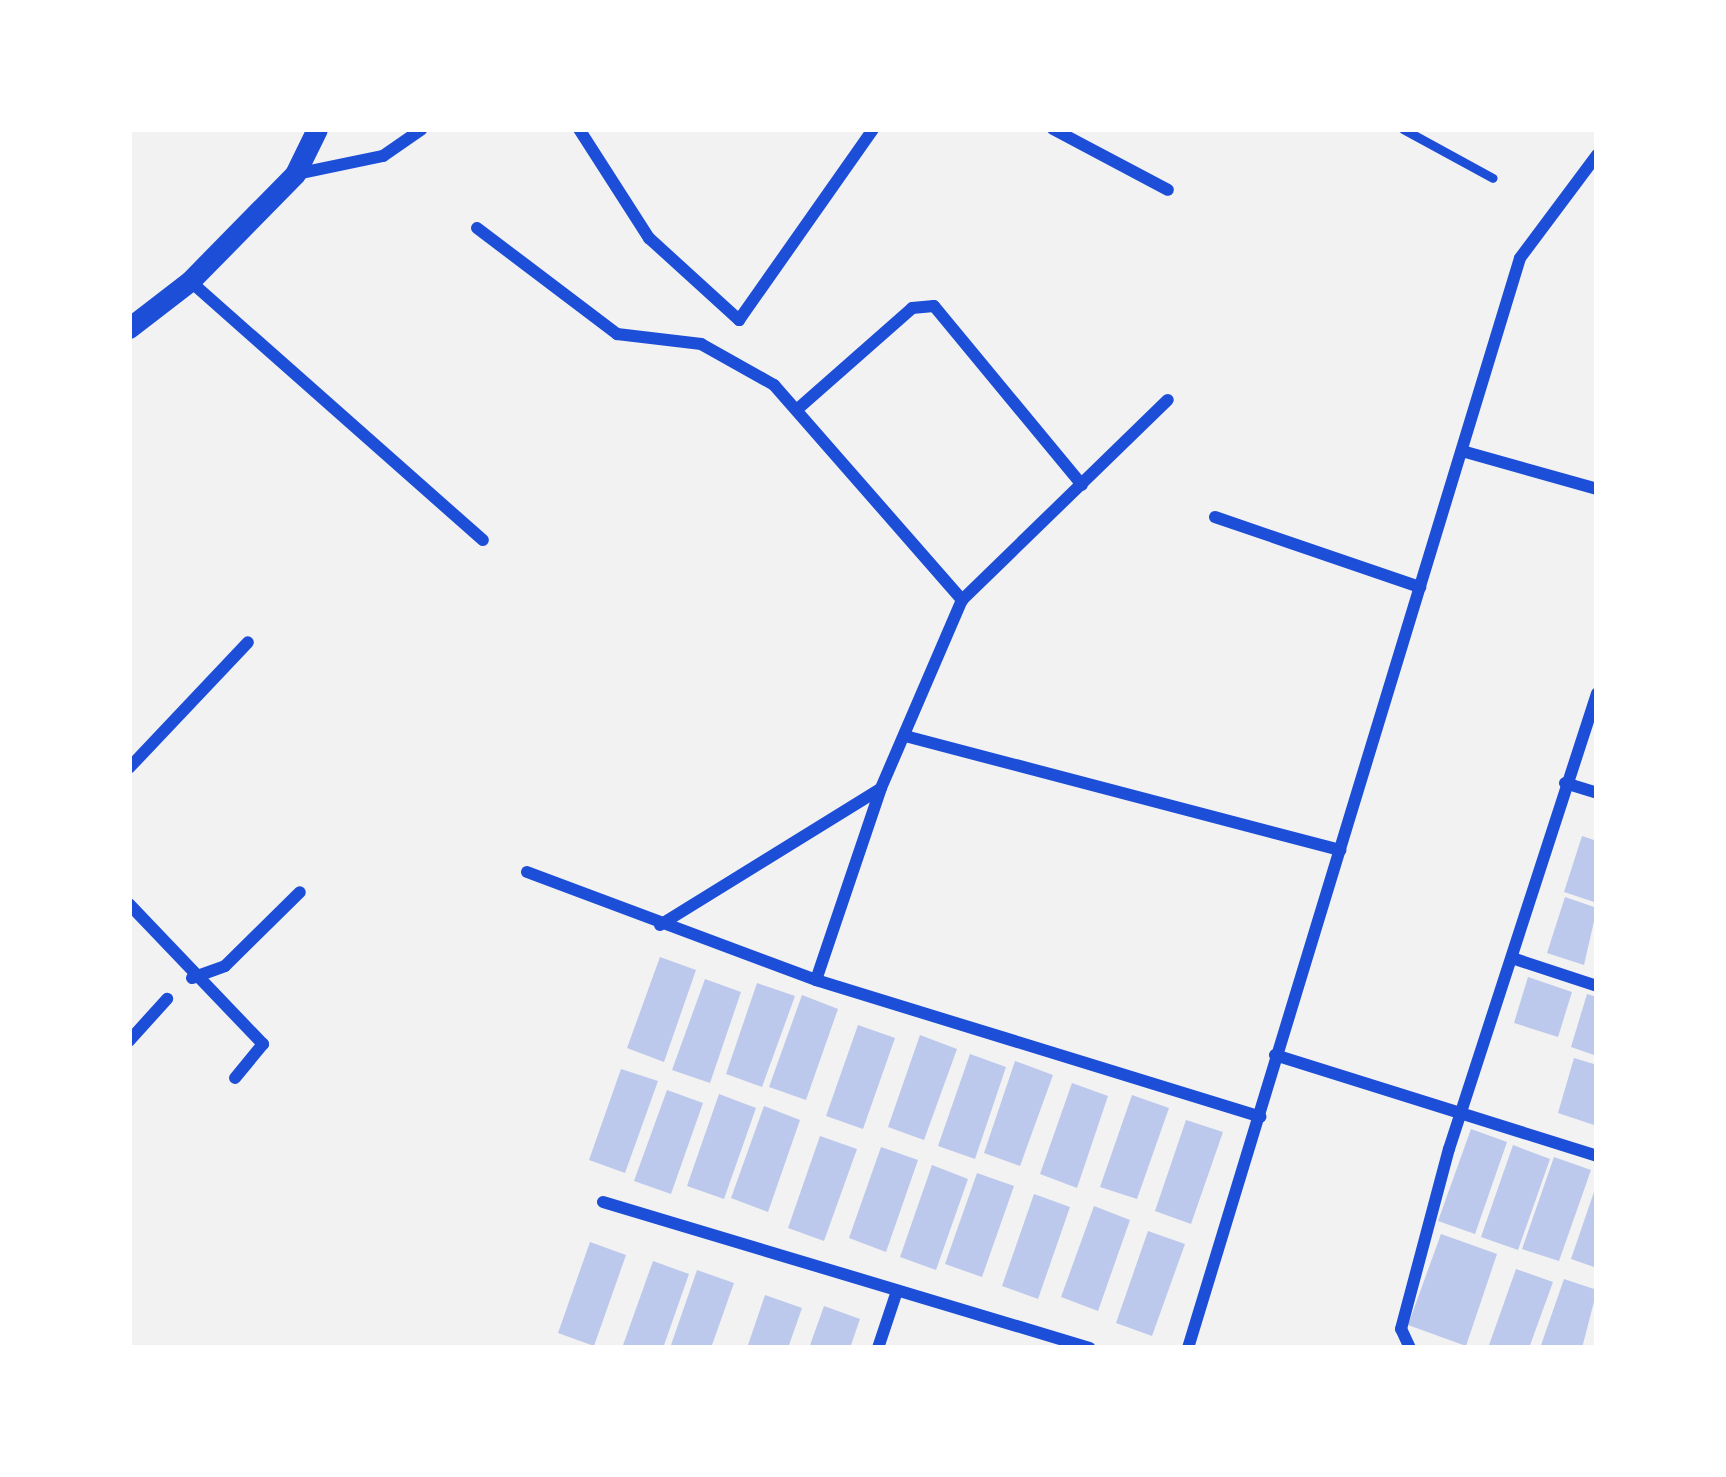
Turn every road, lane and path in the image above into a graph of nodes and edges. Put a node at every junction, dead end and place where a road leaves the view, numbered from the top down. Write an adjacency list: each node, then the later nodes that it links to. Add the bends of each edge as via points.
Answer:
1 (317, 129): 8 (street)
2 (422, 129): 8 (street, via 383,156)
3 (579, 129): 4 (street, via 649,238 739,320)
4 (873, 129)
5 (1053, 129): 10 (street)
6 (1403, 129): 9 (lane)
7 (1597, 155): 16 (street, via 1520,259)
8 (295, 174): 12 (street)
9 (1493, 178)
10 (1168, 190)
11 (476, 229): 15 (street, via 617,334 721,352)
12 (190, 281): 13 (street); 20 (street)
13 (129, 328)
14 (1168, 400): 17 (street)
15 (801, 406): 17 (street, via 912,308 934,306); 22 (street)
16 (1462, 451): 18 (street); 21 (street)
17 (1082, 485): 22 (street)
18 (1597, 489)
19 (1215, 518): 21 (street)
20 (483, 540)
21 (1420, 587): 30 (street)
22 (962, 600): 25 (street)
23 (248, 642): 26 (street)
24 (1597, 693): 27 (street)
25 (909, 737): 28 (street); 30 (street)
26 (129, 768)
27 (1565, 783): 29 (street); 35 (street)
28 (881, 788): 34 (street); 37 (street)
29 (1597, 793)
30 (1340, 850): 41 (street)
31 (527, 872): 34 (street)
32 (300, 892): 36 (street, via 225,966)
33 (129, 904): 36 (street)
34 (660, 925): 37 (street)
35 (1515, 959): 38 (street); 43 (street)
36 (192, 978): 42 (street, via 262,1044)
37 (816, 980): 44 (street)
38 (1597, 986)
39 (166, 999): 40 (street)
40 (129, 1041)
41 (1275, 1055): 43 (street); 44 (street)
42 (235, 1078)
43 (1462, 1114): 45 (street); 51 (street, via 1401,1329)
44 (1259, 1117): 50 (street)
45 (1597, 1156)
46 (603, 1202): 47 (street)
47 (897, 1292): 48 (street); 49 (street)
48 (878, 1348)
49 (1090, 1348)
50 (1188, 1348)
51 (1410, 1348)

